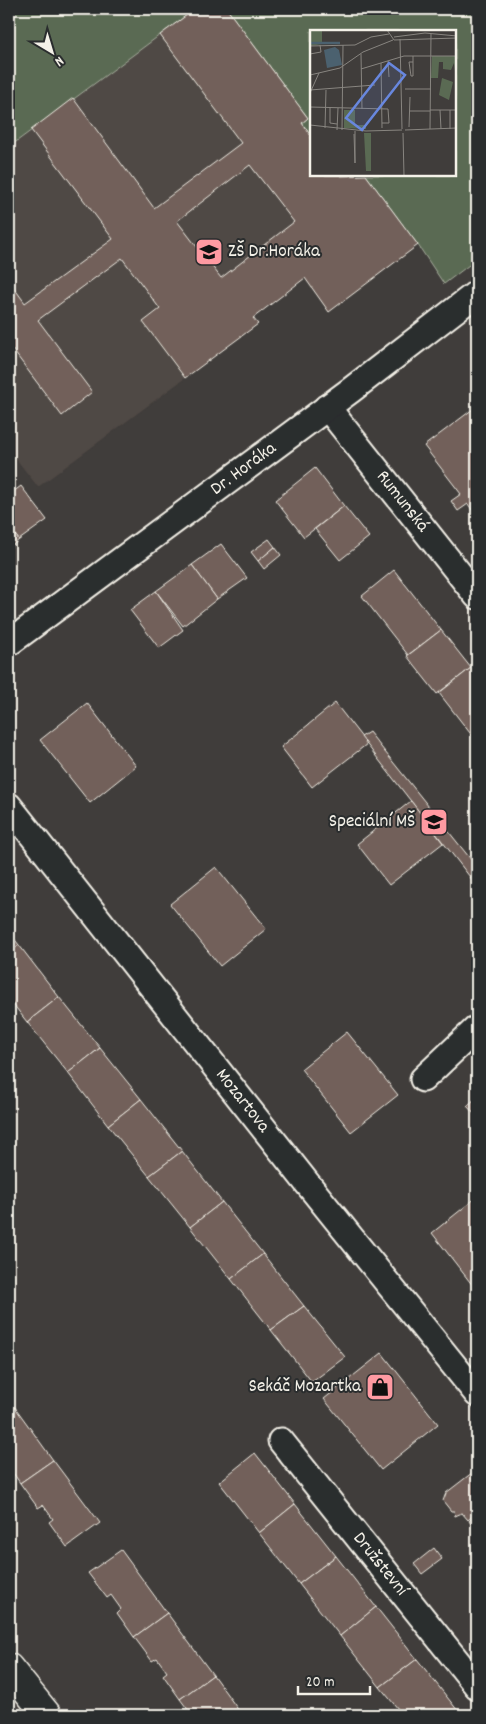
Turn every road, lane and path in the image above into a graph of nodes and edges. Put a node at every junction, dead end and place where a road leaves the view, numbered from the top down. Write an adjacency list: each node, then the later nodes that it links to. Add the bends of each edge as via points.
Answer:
1 (477, 293): 2 (street, Dr. Horáka)
2 (328, 407): 3 (street, Rumunská); 4 (street, Dr. Horáka)
3 (477, 596)
4 (9, 643)
5 (9, 806): 8 (street, Mozartova)
6 (477, 1028): 7 (street)
7 (423, 1079)
8 (477, 1394)
9 (281, 1441): 11 (street, Družstevní)
10 (9, 1668): 12 (main road)
11 (477, 1686)
12 (47, 1715)

